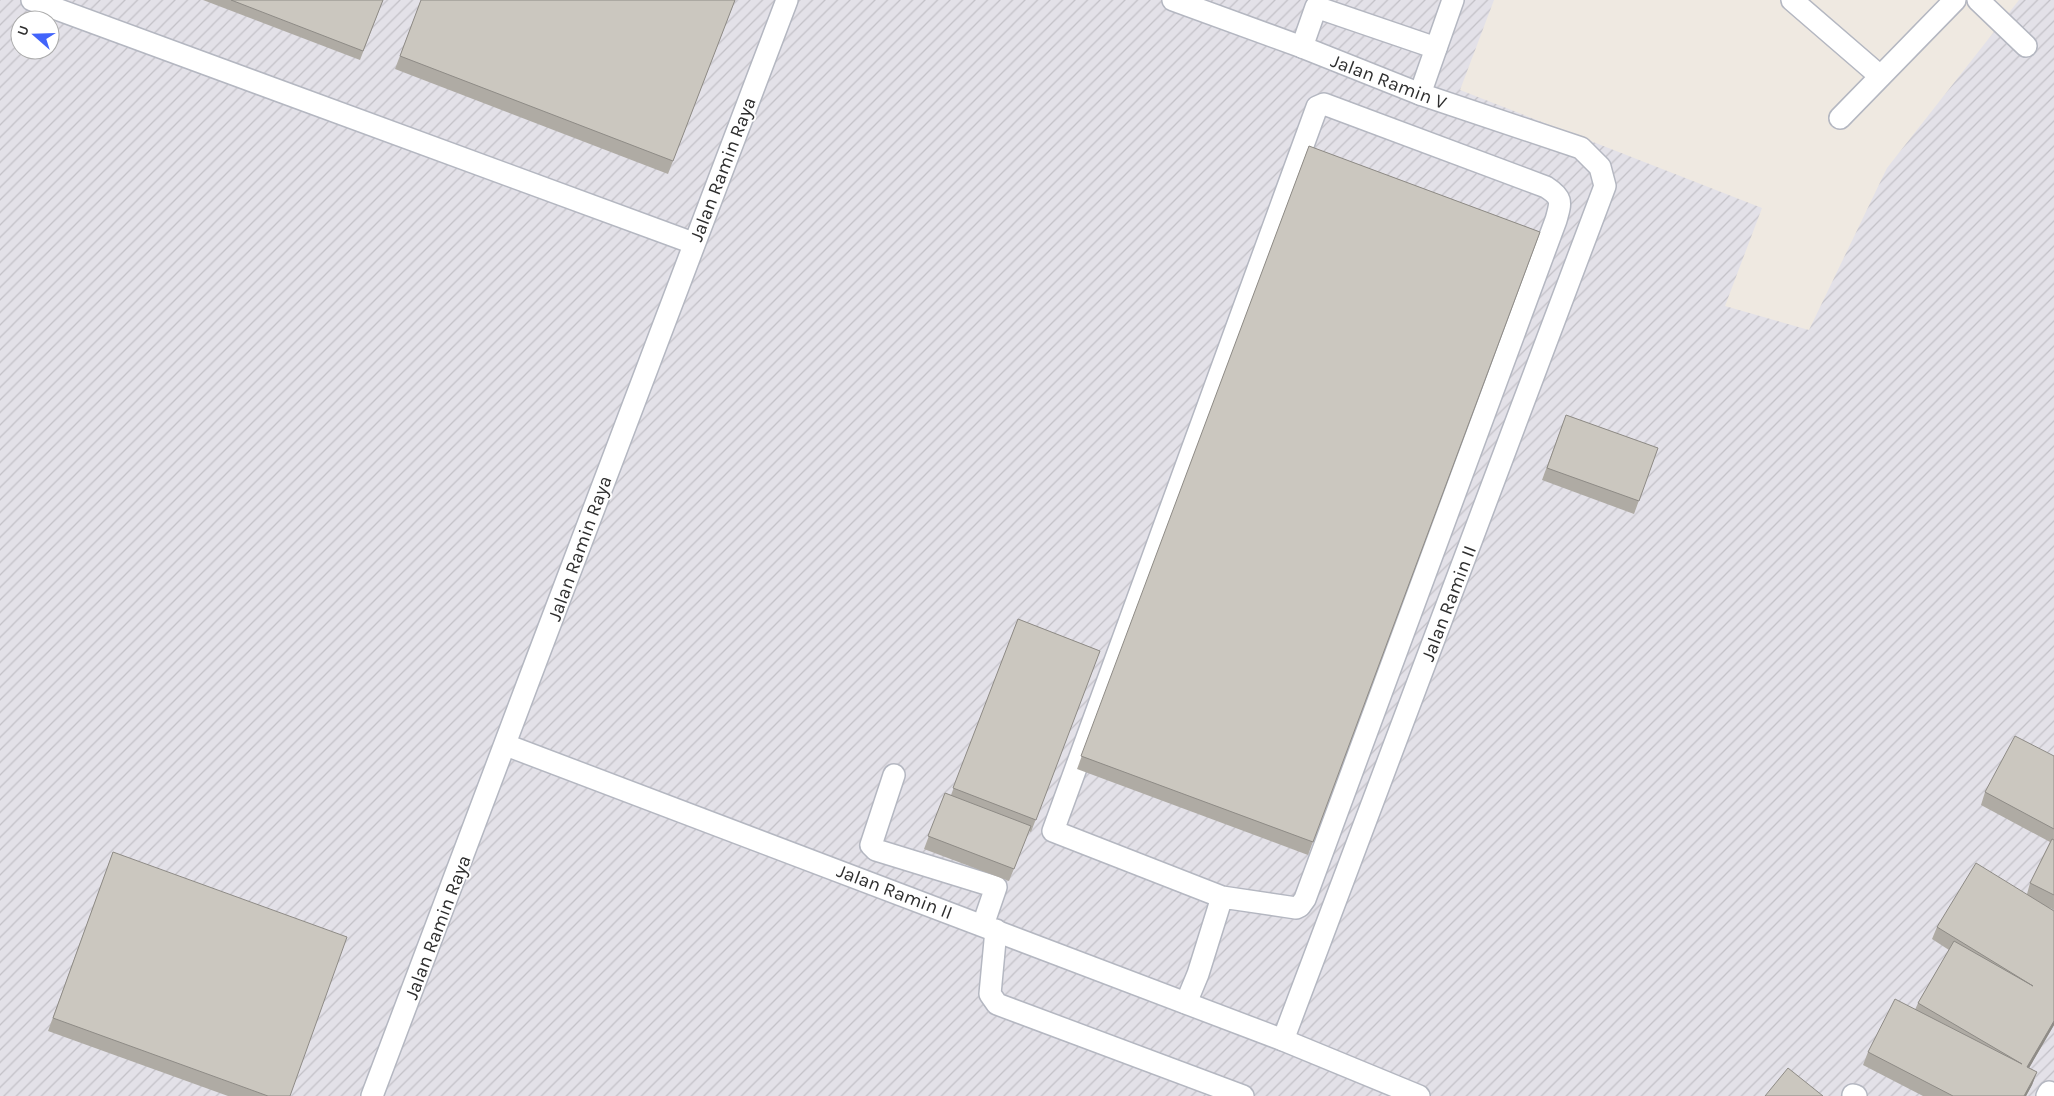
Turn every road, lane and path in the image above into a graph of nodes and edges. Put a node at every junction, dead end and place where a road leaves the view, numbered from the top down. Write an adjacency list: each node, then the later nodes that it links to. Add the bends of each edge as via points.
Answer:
1 (32, 0): 15 (lane)
2 (787, 0): 15 (lane, Jalan Ramin Raya)
3 (1173, 0): 9 (lane, Jalan Ramin V)
4 (1453, 0): 10 (lane)
5 (1792, 0): 11 (lane)
6 (1955, 0): 11 (lane)
7 (1978, 0): 8 (lane)
8 (2026, 46)
9 (1302, 47): 10 (lane, via 1316,8); 12 (lane, Jalan Ramin V)
10 (1436, 48): 12 (lane)
11 (1880, 76): 13 (lane)
12 (1420, 94): 14 (lane, Jalan Ramin V, via 1581,148)
13 (1840, 118)
14 (1600, 167): 21 (lane, Jalan Ramin II, via 1605,186)
15 (693, 243): 16 (lane, Jalan Ramin Raya)
16 (506, 745): 19 (lane, Jalan Ramin II); 22 (lane, Jalan Ramin Raya)
17 (894, 775): 19 (lane, via 872,842 873,848 1004,890)
18 (1222, 897): 18 (lane, via 1296,908 1305,898 1560,203 1557,194 1538,184 1324,104 1317,106 1053,831); 20 (lane)
19 (989, 927): 20 (lane, Jalan Ramin II); 23 (lane, via 990,994 997,1004)
20 (1186, 1003): 21 (lane, Jalan Ramin II)
21 (1283, 1040): 24 (lane, Jalan Ramin II)
22 (372, 1096)
23 (1243, 1096)
24 (1419, 1096)

